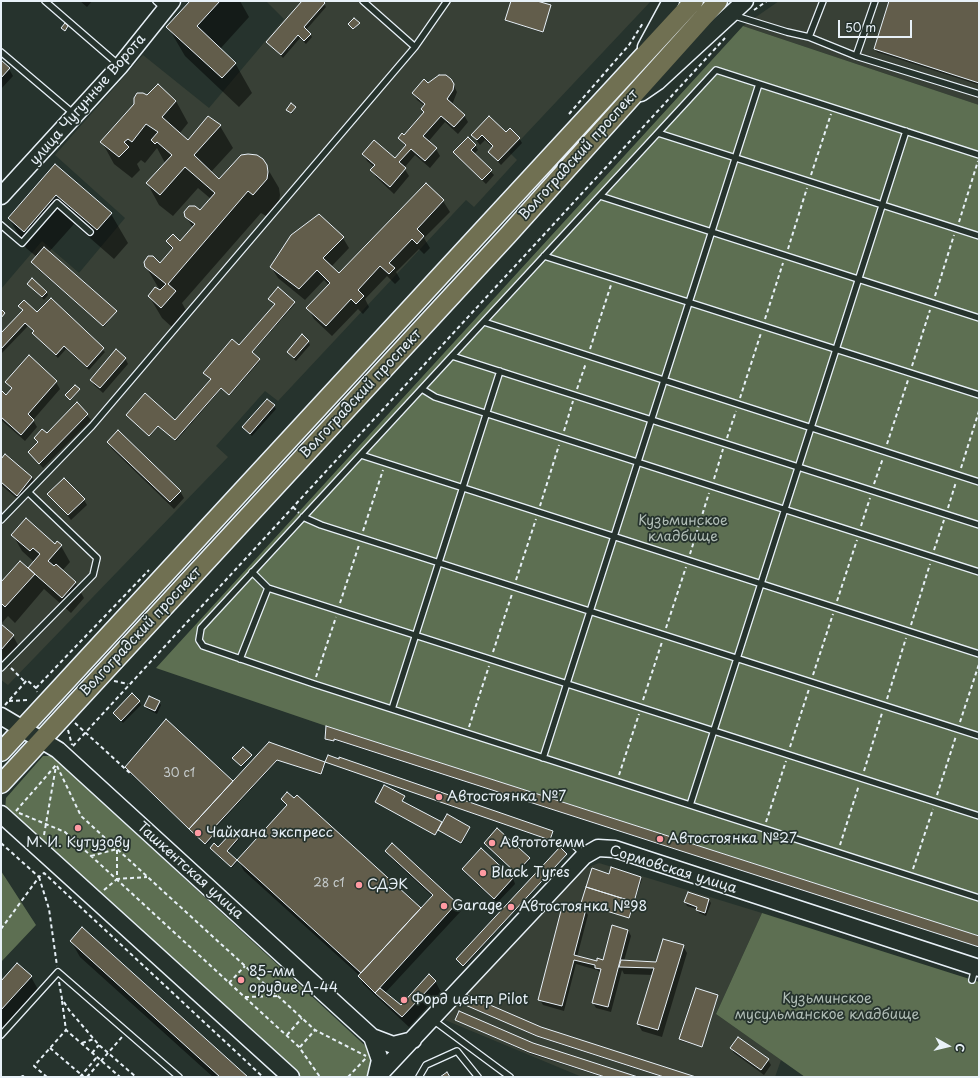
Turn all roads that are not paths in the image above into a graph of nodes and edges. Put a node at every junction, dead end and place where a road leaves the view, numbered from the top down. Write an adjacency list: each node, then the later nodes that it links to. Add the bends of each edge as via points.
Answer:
1 (45, 1): 16 (lane)
2 (363, 1): 12 (lane)
3 (447, 1): 12 (lane)
4 (671, 1): 15 (main road)
5 (694, 1): 15 (main road, Волгоградский проспект)
6 (745, 1): 10 (main road)
7 (823, 1): 11 (lane)
8 (875, 1): 14 (lane)
9 (164, 4): 16 (main road, улица Чугунные Ворота)
10 (724, 7): 11 (lane, via 787,32); 73 (main road, Волгоградский проспект, via 622,107)
11 (809, 37): 14 (lane)
12 (415, 47): 50 (lane, via 92,426)
13 (1, 52): 19 (lane)
14 (856, 56): 18 (lane)
15 (640, 58): 70 (main road, Волгоградский проспект)
16 (120, 66): 19 (main road, улица Чугунные Ворота)
17 (759, 84): 20 (lane); 21 (lane, via 716,70); 23 (lane)
18 (979, 94)
19 (76, 116): 24 (main road, улица Чугунные Ворота)
20 (906, 131): 22 (lane); 26 (lane)
21 (658, 133): 23 (lane); 25 (lane)
22 (979, 154)
23 (735, 157): 26 (lane); 29 (lane)
24 (1, 196)
25 (600, 196): 29 (lane); 31 (lane)
26 (882, 204): 30 (lane); 32 (lane)
27 (1, 225): 28 (lane, via 22,243 57,203)
28 (90, 232)
29 (712, 232): 32 (lane); 33 (lane)
30 (979, 236)
31 (544, 256): 33 (lane); 35 (lane)
32 (858, 279): 34 (lane); 36 (lane)
33 (689, 302): 36 (lane); 39 (lane)
34 (979, 318)
35 (484, 322): 37 (lane); 39 (lane)
36 (836, 349): 41 (lane); 44 (lane)
37 (452, 356): 38 (lane); 40 (lane)
38 (500, 371): 42 (lane); 43 (lane)
39 (664, 380): 43 (lane); 44 (lane)
40 (422, 389): 42 (lane, via 435,397); 45 (lane)
41 (979, 395)
42 (486, 414): 46 (lane); 49 (lane)
43 (651, 420): 46 (lane); 47 (lane)
44 (811, 428): 47 (lane); 48 (lane)
45 (361, 455): 49 (lane); 53 (lane)
46 (638, 462): 51 (lane); 55 (lane)
47 (798, 467): 51 (lane); 54 (lane)
48 (979, 482)
49 (462, 488): 55 (lane); 56 (lane)
50 (28, 492): 52 (lane); 66 (lane, via 97,558 92,575)
51 (785, 510): 58 (lane); 59 (lane)
52 (2, 517)
53 (303, 517): 56 (lane); 57 (lane)
54 (979, 525)
55 (614, 537): 59 (lane); 61 (lane)
56 (439, 562): 61 (lane); 62 (lane)
57 (252, 572): 60 (lane); 65 (lane, via 201,628 199,640 203,646)
58 (979, 572)
59 (760, 584): 63 (lane); 64 (lane)
60 (268, 588): 62 (lane); 65 (lane)
61 (590, 611): 64 (lane); 67 (lane)
62 (415, 635): 67 (lane); 68 (lane)
63 (979, 654)
64 (737, 658): 71 (lane); 72 (lane)
65 (240, 659): 68 (lane)
66 (1, 668)
67 (567, 684): 71 (lane); 75 (lane)
68 (392, 709): 75 (lane)
69 (2, 711): 70 (main road, Ташкентская улица)
70 (23, 728): 73 (main road, Ташкентская улица); 74 (main road, Волгоградский проспект)
71 (714, 731): 77 (lane); 79 (lane)
72 (979, 736)
73 (42, 740): 76 (main road, Волгоградский проспект); 87 (main road, Ташкентская улица, via 58,750)
74 (1, 752)
75 (543, 758): 77 (lane)
76 (1, 784)
77 (690, 805): 82 (lane)
78 (1, 814): 90 (main road)
79 (979, 816)
80 (573, 844): 81 (lane)
81 (584, 856): 83 (main road, Сормовская улица, via 598,848 615,849); 84 (main road, Сормовская улица, via 451,1003)
82 (979, 898)
83 (975, 971)
84 (432, 1020): 86 (main road, Сормовская улица); 88 (lane)
85 (1, 1035): 89 (lane, via 58,972)
86 (413, 1040): 87 (main road, Ташкентская улица, via 393,1045); 91 (main road, Ташкентская улица)
87 (372, 1044): 91 (main road, Ташкентская улица, via 380,1060)
88 (502, 1071): 94 (lane); 95 (lane)
89 (179, 1077)
90 (291, 1077)
91 (377, 1077)
92 (419, 1077): 93 (lane, via 426,1065 457,1051)
93 (478, 1077)
94 (497, 1077)
95 (510, 1077)

